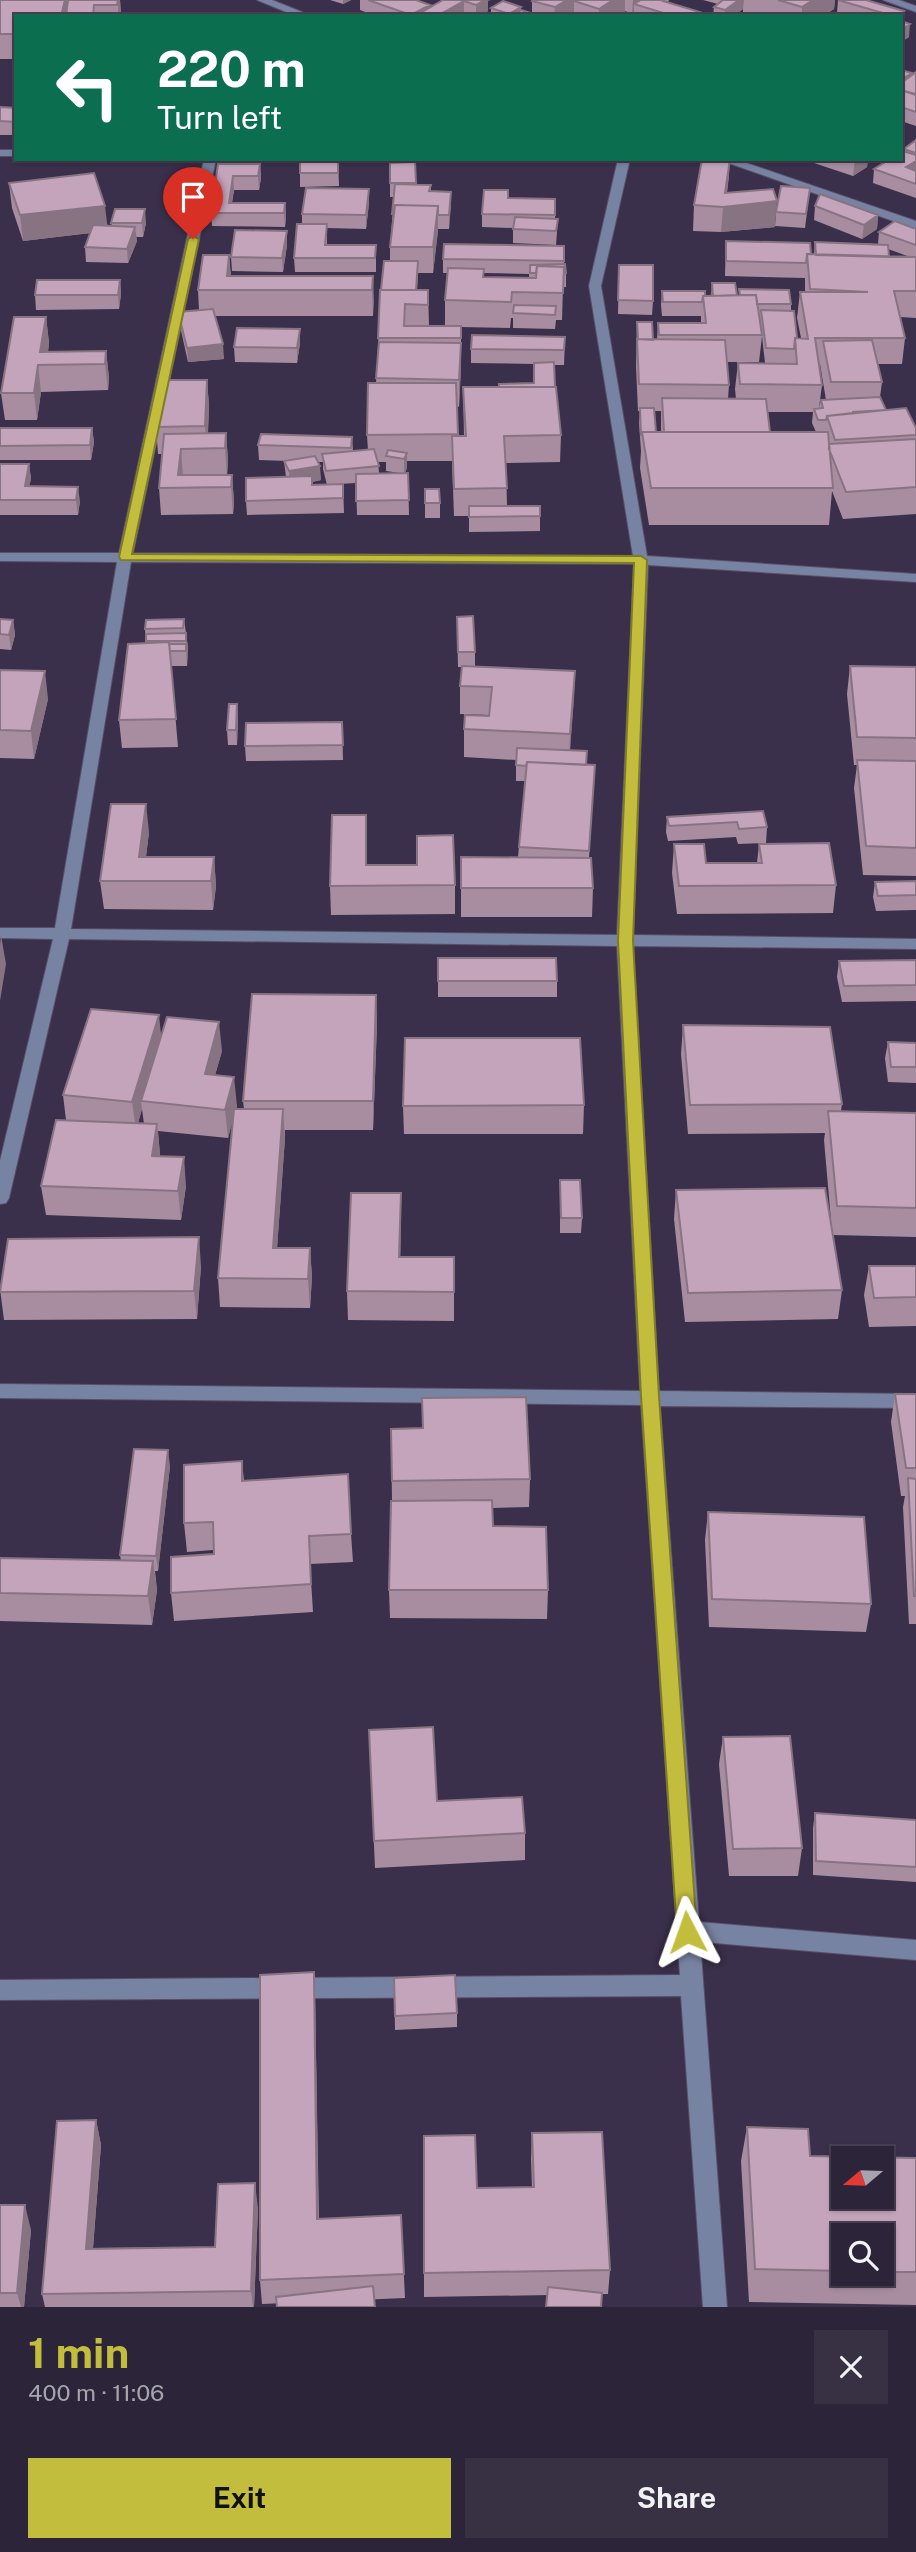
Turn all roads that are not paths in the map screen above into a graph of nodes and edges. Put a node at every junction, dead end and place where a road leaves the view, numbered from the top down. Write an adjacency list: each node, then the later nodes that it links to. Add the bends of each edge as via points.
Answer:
1 (262, 0): 4 (street)
2 (888, 0): 3 (street)
3 (916, 9)
4 (301, 14)
5 (211, 161): 10 (street)
6 (624, 161): 11 (street, via 595,286)
7 (729, 161): 8 (street)
8 (916, 225)
9 (0, 557): 10 (street)
10 (125, 557): 11 (street); 14 (street)
11 (641, 560): 12 (street); 15 (street)
12 (916, 578)
13 (0, 933): 14 (street)
14 (62, 935): 15 (street); 17 (street)
15 (625, 941): 16 (street); 19 (street)
16 (916, 944)
17 (0, 1198)
18 (0, 1391): 19 (street)
19 (650, 1396): 20 (street); 22 (street)
20 (916, 1401)
21 (916, 1950): 22 (street, via 692,1931)
22 (690, 1986): 23 (street); 24 (street)
23 (0, 1990)
24 (715, 2307)

